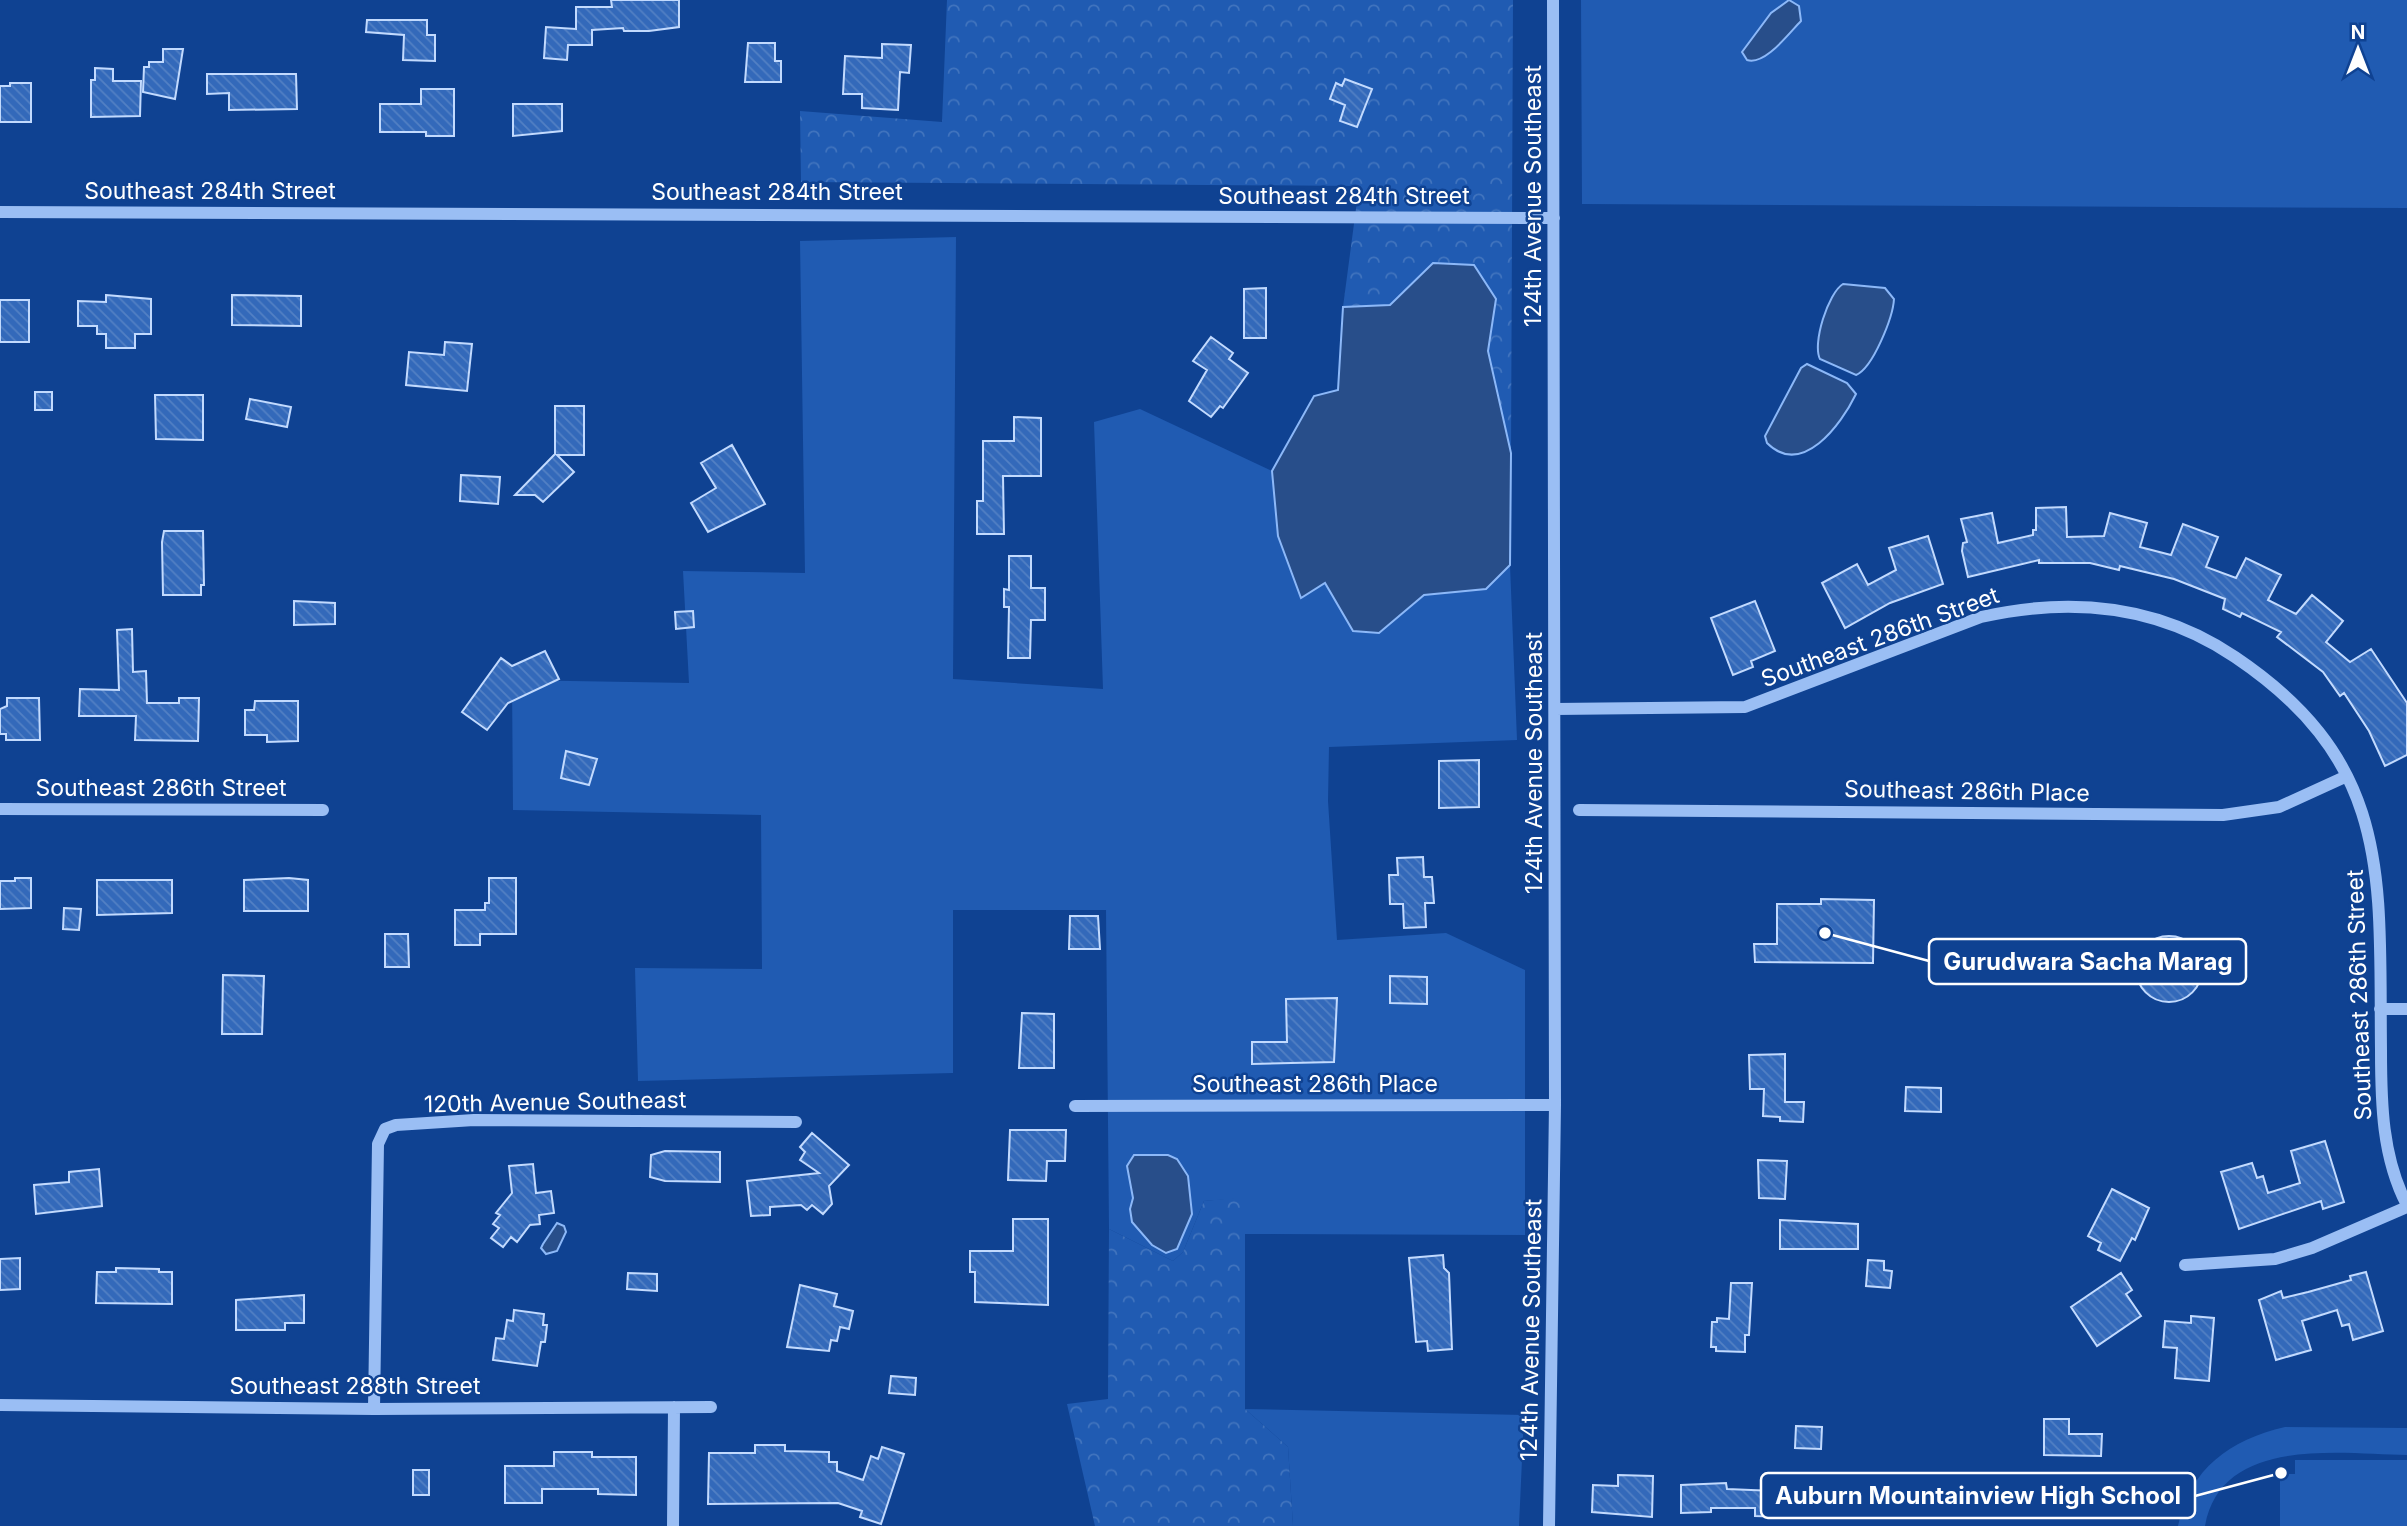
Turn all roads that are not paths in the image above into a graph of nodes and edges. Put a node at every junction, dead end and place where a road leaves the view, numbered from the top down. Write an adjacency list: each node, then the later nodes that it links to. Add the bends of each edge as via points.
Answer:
1 (1553, 0): 3 (street, 124th Avenue Southeast)
2 (0, 212): 3 (street, Southeast 284th Street)
3 (1554, 218): 4 (street, 124th Avenue Southeast)
4 (1555, 709): 5 (street, Southeast 286th Street, via 1745,707 1981,617 2017,609 2094,606 2171,625 2220,647 2254,669 2311,720); 11 (street, 124th Avenue Southeast)
5 (2347, 776): 8 (street, Southeast 286th Place, via 2280,807 2223,815); 9 (street, Southeast 286th Street, via 2375,858 2380,895)
6 (0, 809): 7 (street, Southeast 286th Street)
7 (323, 810)
8 (1579, 810)
9 (2380, 1009): 10 (street); 14 (street, Southeast 286th Street, via 2381,1111 2390,1158)
10 (2407, 1009)
11 (1555, 1105): 12 (street, Southeast 286th Place); 21 (street, 124th Avenue Southeast)
12 (1075, 1106)
13 (796, 1122): 19 (street, 120th Avenue Southeast, via 474,1120 385,1129 378,1144)
14 (2407, 1206): 15 (street, via 2312,1248 2275,1259)
15 (2185, 1265)
16 (0, 1405): 19 (street, Southeast 288th Street)
17 (674, 1407): 18 (street, Southeast 288th Street); 19 (street, Southeast 288th Street); 20 (street)
18 (711, 1407)
19 (374, 1409)
20 (673, 1526)
21 (1549, 1526)

